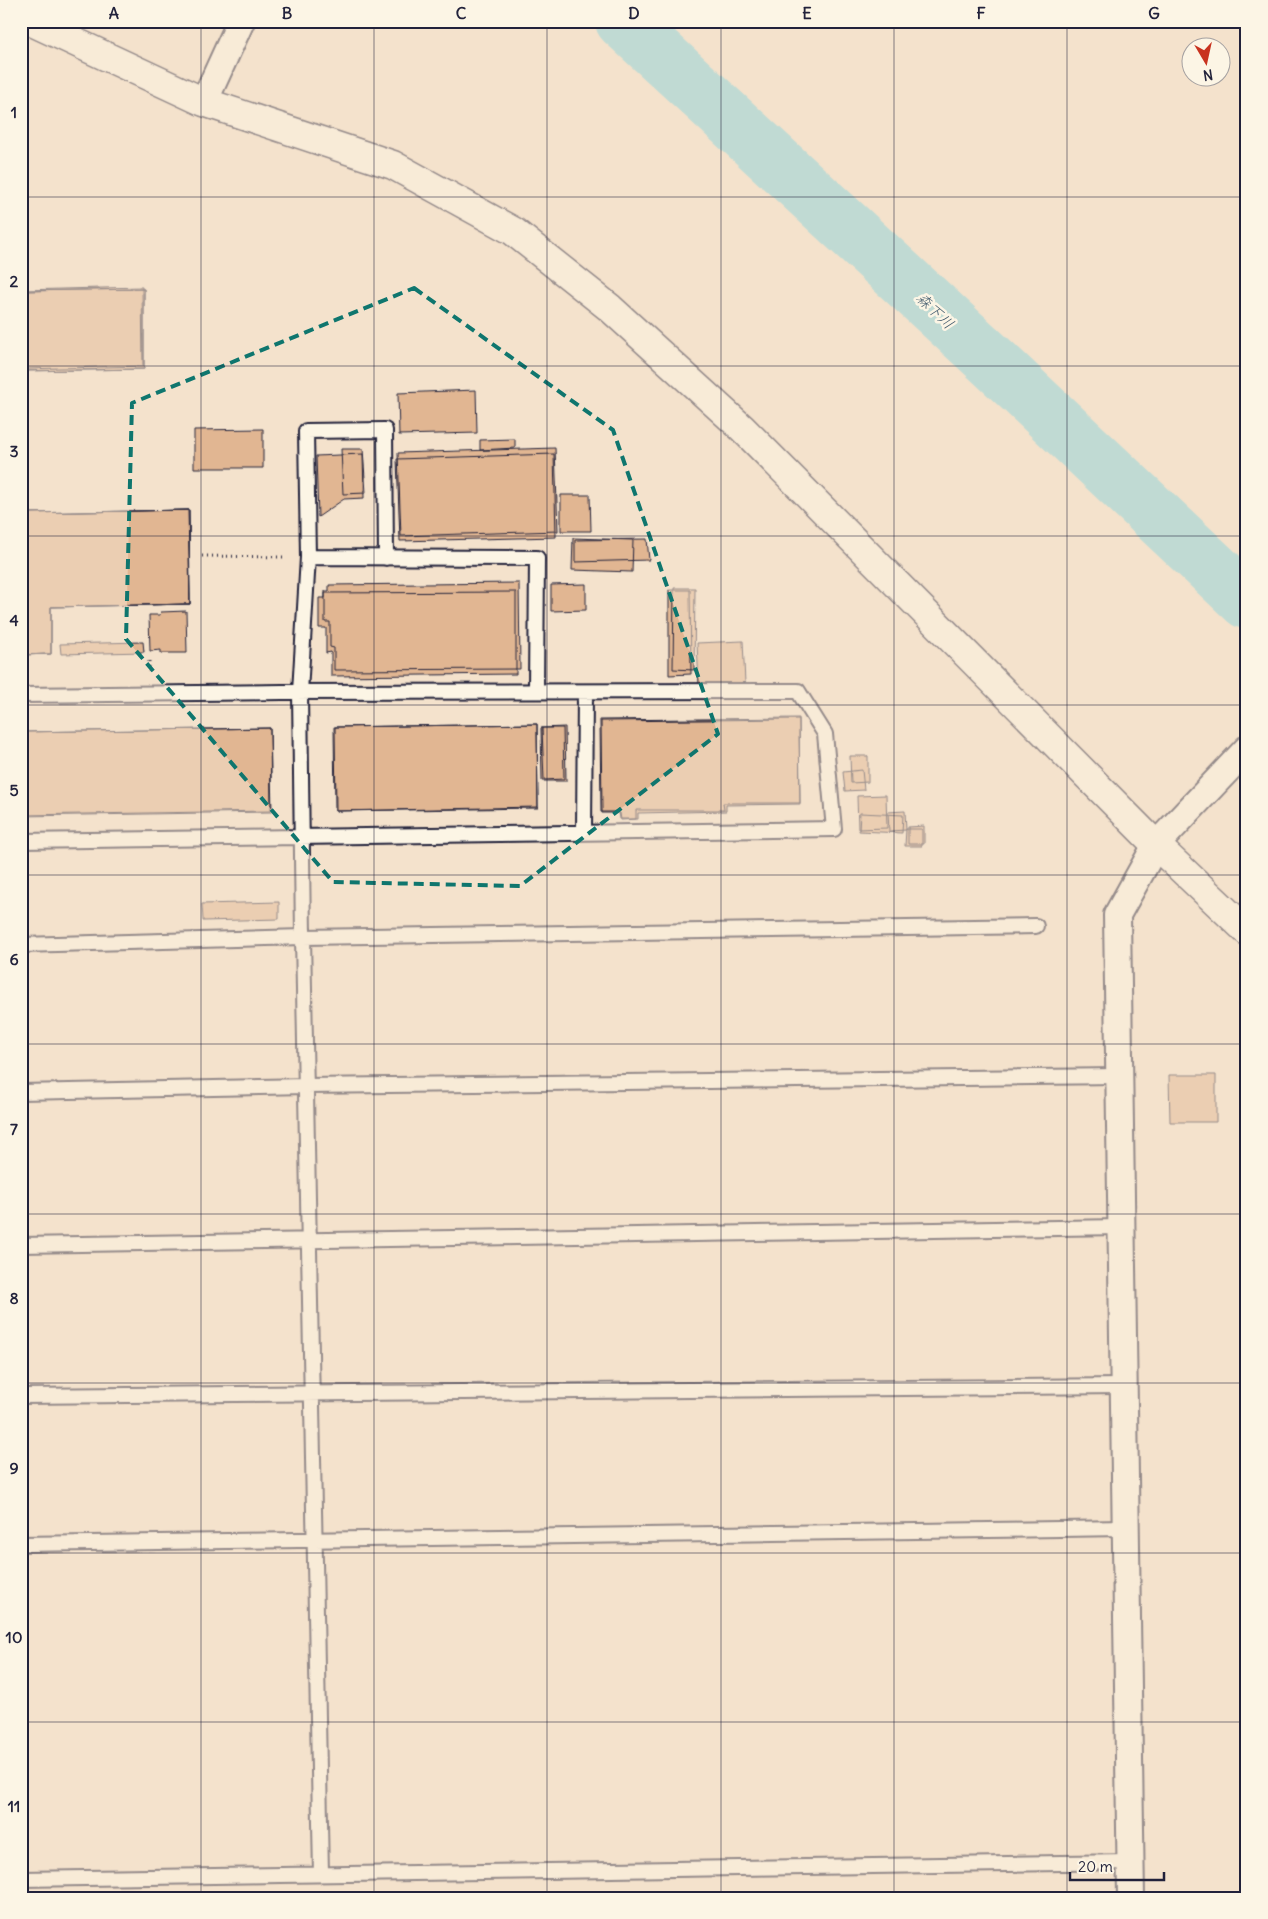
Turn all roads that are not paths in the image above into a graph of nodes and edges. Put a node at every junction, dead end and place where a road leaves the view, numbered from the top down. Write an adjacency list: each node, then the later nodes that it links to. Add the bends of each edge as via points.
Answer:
1 (30, 21): 3 (street)
2 (241, 21): 3 (street)
3 (204, 102): 14 (street, via 393,166 513,231 610,308 742,428)
4 (308, 558): 5 (lane); 5 (lane, via 306,431 385,430); 6 (lane)
5 (386, 558): 7 (lane, via 537,558)
6 (300, 692): 7 (lane); 9 (lane); 12 (lane)
7 (536, 692): 8 (lane)
8 (585, 692): 11 (lane); 11 (lane, via 798,691 825,734 834,829)
9 (21, 695)
10 (1247, 749): 14 (street)
11 (584, 832): 12 (lane)
12 (303, 836): 13 (lane); 17 (lane)
13 (21, 841)
14 (1156, 845): 16 (street); 19 (street, via 1117,915)
15 (1036, 926): 17 (lane)
16 (1247, 931)
17 (303, 937): 18 (lane); 20 (lane)
18 (21, 944)
19 (1119, 1076): 20 (lane); 22 (street)
20 (306, 1086): 21 (lane); 23 (lane)
21 (21, 1092)
22 (1122, 1227): 23 (lane); 25 (street)
23 (310, 1240): 24 (lane); 26 (lane)
24 (21, 1246)
25 (1124, 1386): 26 (lane); 28 (street)
26 (313, 1393): 27 (lane); 29 (lane)
27 (21, 1396)
28 (1126, 1528): 29 (lane); 31 (street)
29 (316, 1540): 30 (lane); 32 (lane)
30 (21, 1544)
31 (1131, 1862): 32 (lane); 34 (street)
32 (321, 1874): 33 (lane)
33 (21, 1879)
34 (1131, 1898)

